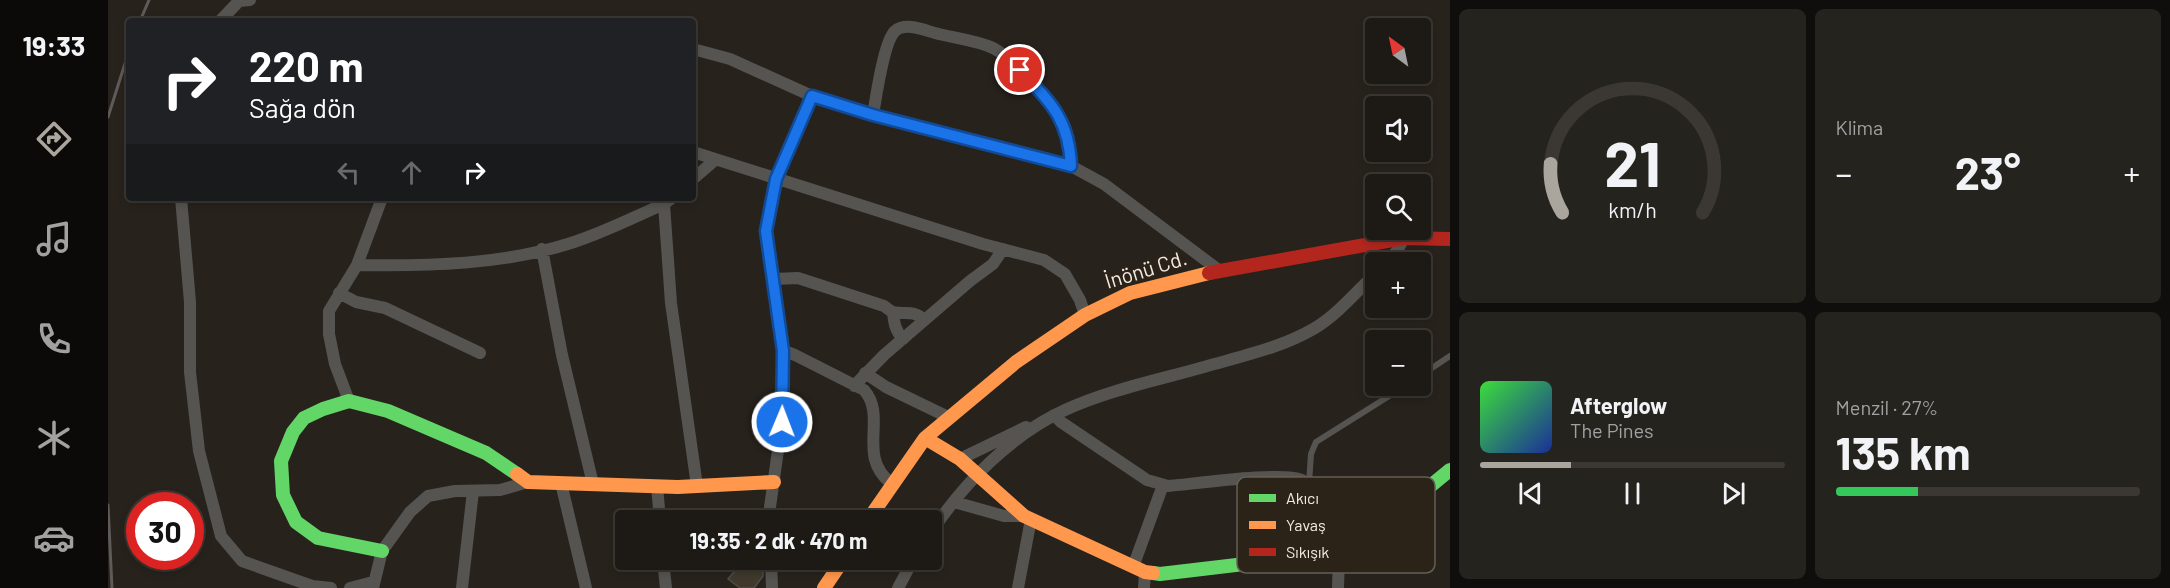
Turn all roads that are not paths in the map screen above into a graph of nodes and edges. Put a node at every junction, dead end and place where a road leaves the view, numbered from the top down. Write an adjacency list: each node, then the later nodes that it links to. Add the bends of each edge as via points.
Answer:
1 (250, 0): 2 (street, via 239,1)
2 (223, 18)
3 (696, 50): 4 (street, via 730,59)
4 (812, 96): 5 (street); 10 (street)
5 (873, 115): 8 (street); 8 (street, via 885,56 896,29 914,28 958,39 992,48 1008,58 1032,83 1056,110 1066,129)
6 (696, 154): 7 (street)
7 (715, 160): 9 (street); 10 (street)
8 (1071, 166): 20 (street, via 1104,184)
9 (696, 176)
10 (776, 179): 18 (street); 21 (street, via 766,231)
11 (181, 201): 75 (street, via 190,302 190,372 199,451 221,536 242,561 312,586)
12 (381, 201): 19 (street)
13 (668, 201): 17 (street, via 571,243); 57 (street, via 671,303)
14 (1431, 239): 15 (street, İnönü Cd.)
15 (1450, 239)
16 (1393, 240): 20 (street, İnönü Cd.)
17 (542, 249): 19 (street, via 492,261); 54 (street)
18 (1003, 249): 25 (street, via 1044,260 1065,274); 26 (street, via 993,264)
19 (357, 265): 23 (street)
20 (1220, 271): 25 (street, İnönü Cd., via 1130,293)
21 (773, 279): 24 (street, via 798,278); 28 (street)
22 (1365, 284): 36 (street, via 1317,327 1287,342 1111,393)
23 (339, 293): 29 (street, via 356,302 385,308); 35 (street, via 329,311 329,334)
24 (893, 312): 26 (street, via 919,315); 27 (street, via 894,325)
25 (1084, 315): 37 (street, İnönü Cd., via 1016,362)
26 (924, 320): 27 (street)
27 (903, 339): 32 (street)
28 (783, 351): 33 (street); 50 (street, via 782,422)
29 (480, 353)
30 (1450, 356): 31 (lane)
31 (1431, 368)
32 (865, 373): 33 (street); 37 (street)
33 (854, 386): 53 (street, via 872,400 876,462 882,476)
34 (1389, 396): 47 (lane, via 1316,442)
35 (349, 401): 49 (street, via 388,411 486,453); 65 (street, via 304,418 293,432 281,461 283,495 296,522 318,538)
36 (1054, 415): 38 (street); 55 (street, via 1147,480)
37 (948, 417): 39 (street, İnönü Cd.)
38 (1039, 425): 40 (street); 42 (street)
39 (925, 438): 41 (street); 53 (street, İnönü Cd.)
40 (982, 448): 41 (street); 42 (lane)
41 (960, 459): 44 (street)
42 (993, 462): 44 (street)
43 (1450, 470): 51 (street)
44 (978, 475): 59 (street); 63 (street)
45 (1270, 477): 46 (street)
46 (1297, 477)
47 (1309, 477)
48 (1237, 479): 55 (street)
49 (528, 482): 52 (street); 58 (street, via 500,490)
50 (774, 482): 57 (street); 61 (street)
51 (1435, 482)
52 (561, 483): 54 (street); 78 (street)
53 (891, 483): 62 (street, İnönü Cd.)
54 (593, 484): 56 (street)
55 (1163, 485): 70 (street)
56 (657, 486): 57 (street); 60 (street)
57 (697, 486)
58 (472, 491): 65 (street, via 428,496 410,512); 77 (street)
59 (954, 502): 63 (street, via 1004,516); 64 (street)
60 (659, 510)
61 (771, 510)
62 (874, 510)
63 (1028, 517): 70 (street); 83 (street)
64 (942, 518)
65 (382, 551): 74 (street)
66 (664, 570): 79 (street)
67 (771, 570): 80 (street)
68 (836, 570): 81 (street)
69 (908, 570): 82 (street)
70 (1139, 570): 73 (street); 84 (street)
71 (1237, 570): 73 (street)
72 (1338, 573): 85 (street)
73 (1160, 581)
74 (373, 585): 76 (street)
75 (332, 588)
76 (350, 588)
77 (462, 588)
78 (586, 588)
79 (666, 588)
80 (772, 588)
81 (824, 588)
82 (898, 588)
83 (1018, 588)
84 (1144, 588)
85 (1338, 588)

